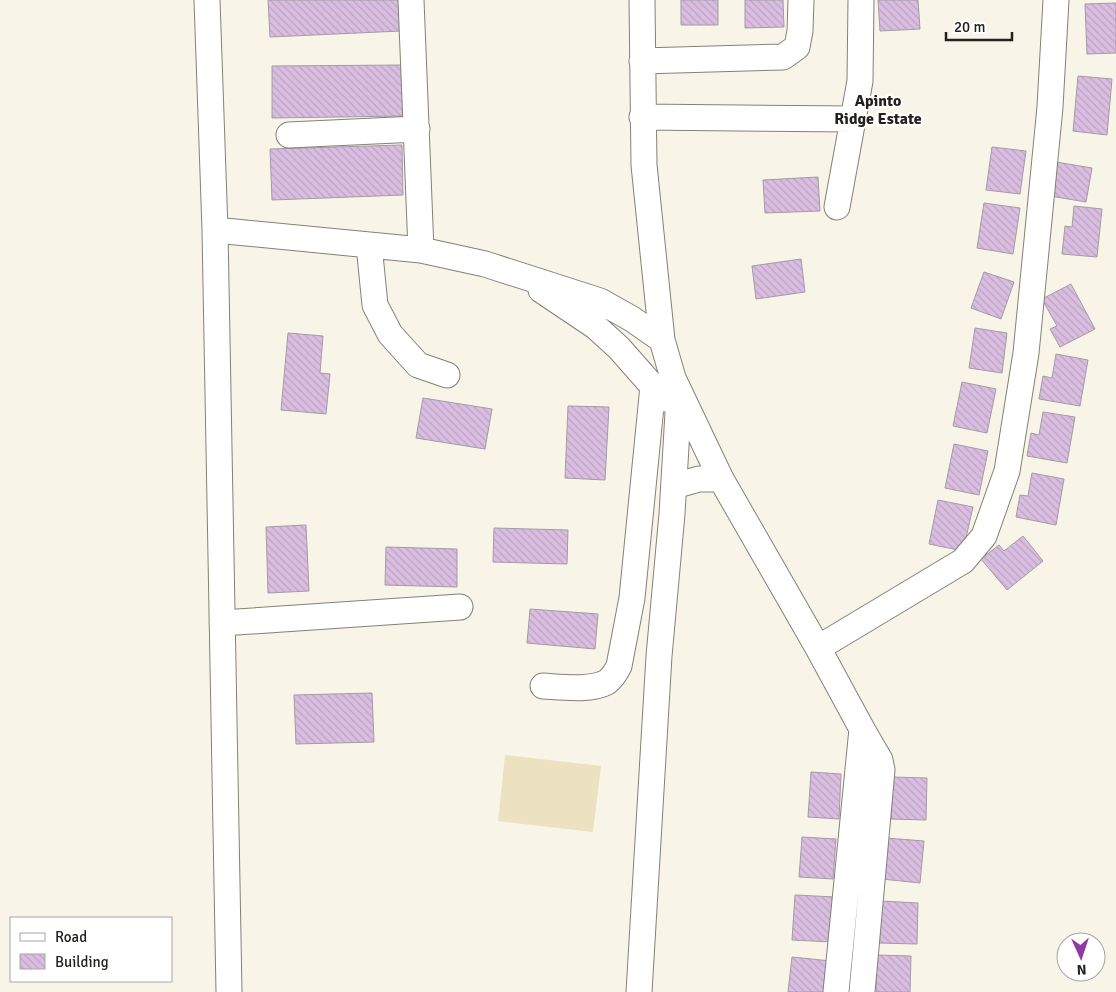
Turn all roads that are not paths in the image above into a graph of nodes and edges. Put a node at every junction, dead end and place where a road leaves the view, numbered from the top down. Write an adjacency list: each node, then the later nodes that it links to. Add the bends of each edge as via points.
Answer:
1 (208, 0): 13 (street)
2 (411, 0): 10 (street)
3 (642, 0): 7 (street)
4 (800, 0): 7 (street, via 797,47 783,57)
5 (861, 0): 9 (street, via 860,82)
6 (1056, 0): 25 (street, via 1050,107 1026,353 1008,471 984,536 963,562)
7 (642, 61): 8 (street)
8 (642, 117): 9 (street); 17 (street)
9 (854, 119): 12 (street)
10 (417, 129): 11 (street); 15 (street)
11 (288, 135)
12 (837, 208)
13 (215, 230): 14 (street); 24 (street)
14 (369, 245): 15 (street); 18 (street, via 375,305 390,334 418,365)
15 (421, 250): 16 (street)
16 (526, 277): 17 (street, via 600,301); 19 (street, via 596,327)
17 (662, 340): 20 (street)
18 (447, 375)
19 (653, 386): 20 (street); 26 (street, via 632,598 619,666 607,682 595,686)
20 (679, 404): 21 (street); 22 (street)
21 (721, 479): 22 (street, via 699,479); 25 (street)
22 (674, 486): 31 (street, via 659,656)
23 (460, 607): 24 (street)
24 (222, 623): 30 (street)
25 (818, 648): 27 (street)
26 (544, 686)
27 (862, 729): 28 (street); 29 (street, via 880,760 882,770)
28 (846, 885): 29 (street); 32 (street)
29 (871, 887): 33 (street)
30 (229, 992)
31 (639, 992)
32 (836, 992)
33 (862, 992)

